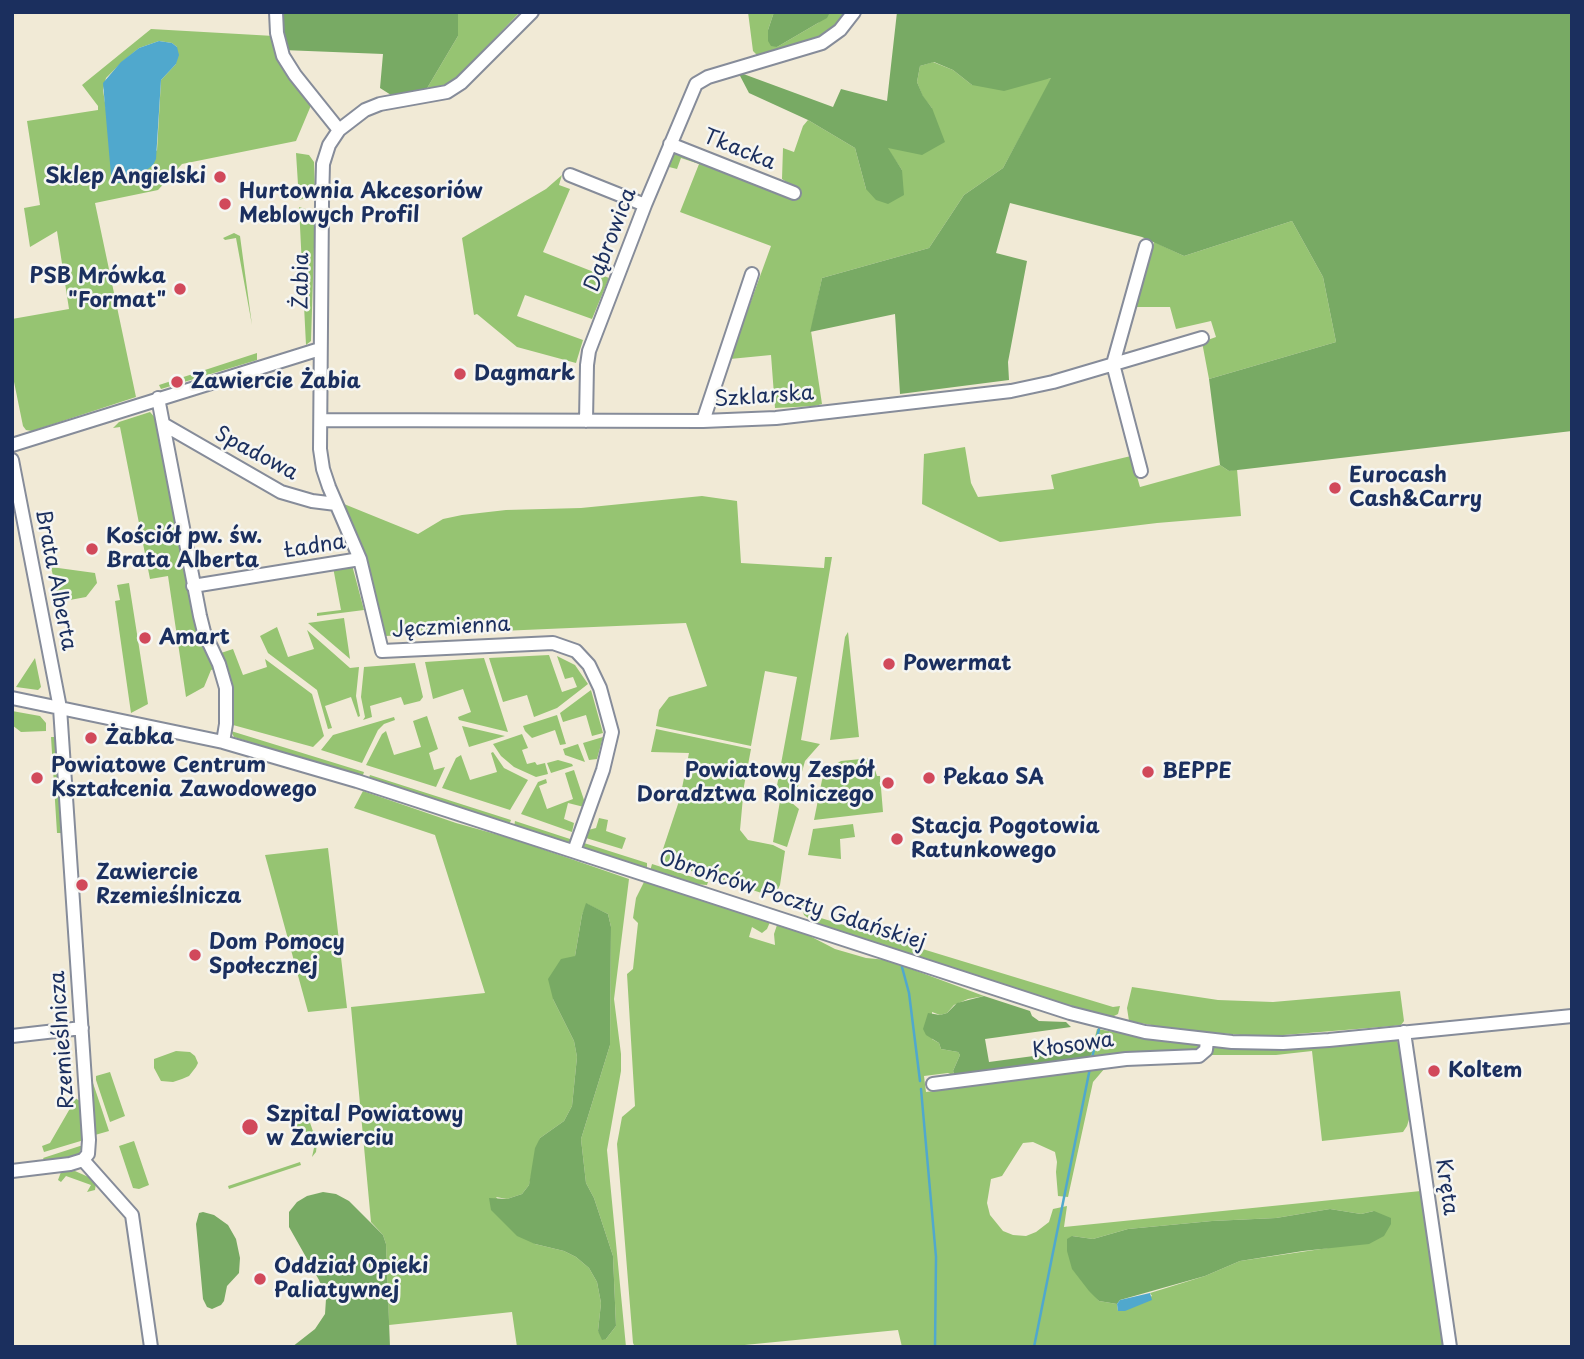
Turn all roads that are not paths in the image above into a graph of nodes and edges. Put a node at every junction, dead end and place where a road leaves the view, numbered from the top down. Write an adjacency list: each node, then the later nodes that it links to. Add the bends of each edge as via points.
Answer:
1 (276, 12): 4 (street, via 283,56)
2 (532, 12): 4 (street, Żabia, via 447,92 380,104)
3 (854, 12): 5 (street, Dąbrowica, via 822,43 702,79 689,97)
4 (339, 130): 12 (street, Żabia, via 323,163)
5 (670, 144): 7 (street, Tkacka); 8 (street, Dąbrowica)
6 (570, 175): 8 (street)
7 (794, 193)
8 (645, 205): 16 (street, Dąbrowica, via 589,351)
9 (1146, 246): 13 (street)
10 (752, 274): 17 (street)
11 (1202, 338): 13 (street, Szklarska)
12 (320, 349): 14 (street); 15 (street, Jęczmienna)
13 (1112, 364): 17 (street, Szklarska, via 1011,391 776,418); 21 (street)
14 (158, 398): 18 (street); 19 (street)
15 (320, 420): 16 (street, Szklarska); 22 (street, Jęczmienna, via 323,469)
16 (586, 421): 17 (street, Szklarska)
17 (703, 421)
18 (163, 424): 22 (street, Spadowa, via 281,492); 24 (street)
19 (12, 445)
20 (12, 460): 26 (street, Brata Alberta)
21 (1141, 471)
22 (336, 504): 23 (street, Jęczmienna)
23 (359, 559): 24 (street, Ładna); 28 (street, Jęczmienna, via 382,651 553,643 576,651 589,665 612,733)
24 (193, 586): 27 (street, via 204,632 226,688)
25 (12, 698): 26 (street, Obrońców Poczty Gdańskiej)
26 (60, 708): 27 (street, Obrońców Poczty Gdańskiej); 30 (street, Rzemieślnicza)
27 (223, 742): 28 (street, Obrońców Poczty Gdańskiej)
28 (574, 851): 33 (street, Obrońców Poczty Gdańskiej, via 1091,1019)
29 (1572, 1016): 31 (street, Obrońców Poczty Gdańskiej)
30 (82, 1028): 32 (street); 35 (street, Rzemieślnicza, via 89,1140)
31 (1404, 1032): 33 (street, Obrońców Poczty Gdańskiej, via 1283,1043); 38 (street, Kręta)
32 (12, 1036)
33 (1207, 1040): 34 (street, Kłosowa, via 1206,1051 1199,1056 1126,1059)
34 (933, 1084)
35 (83, 1160): 36 (street); 37 (street, via 132,1215)
36 (12, 1171)
37 (151, 1347)
38 (1450, 1347)

